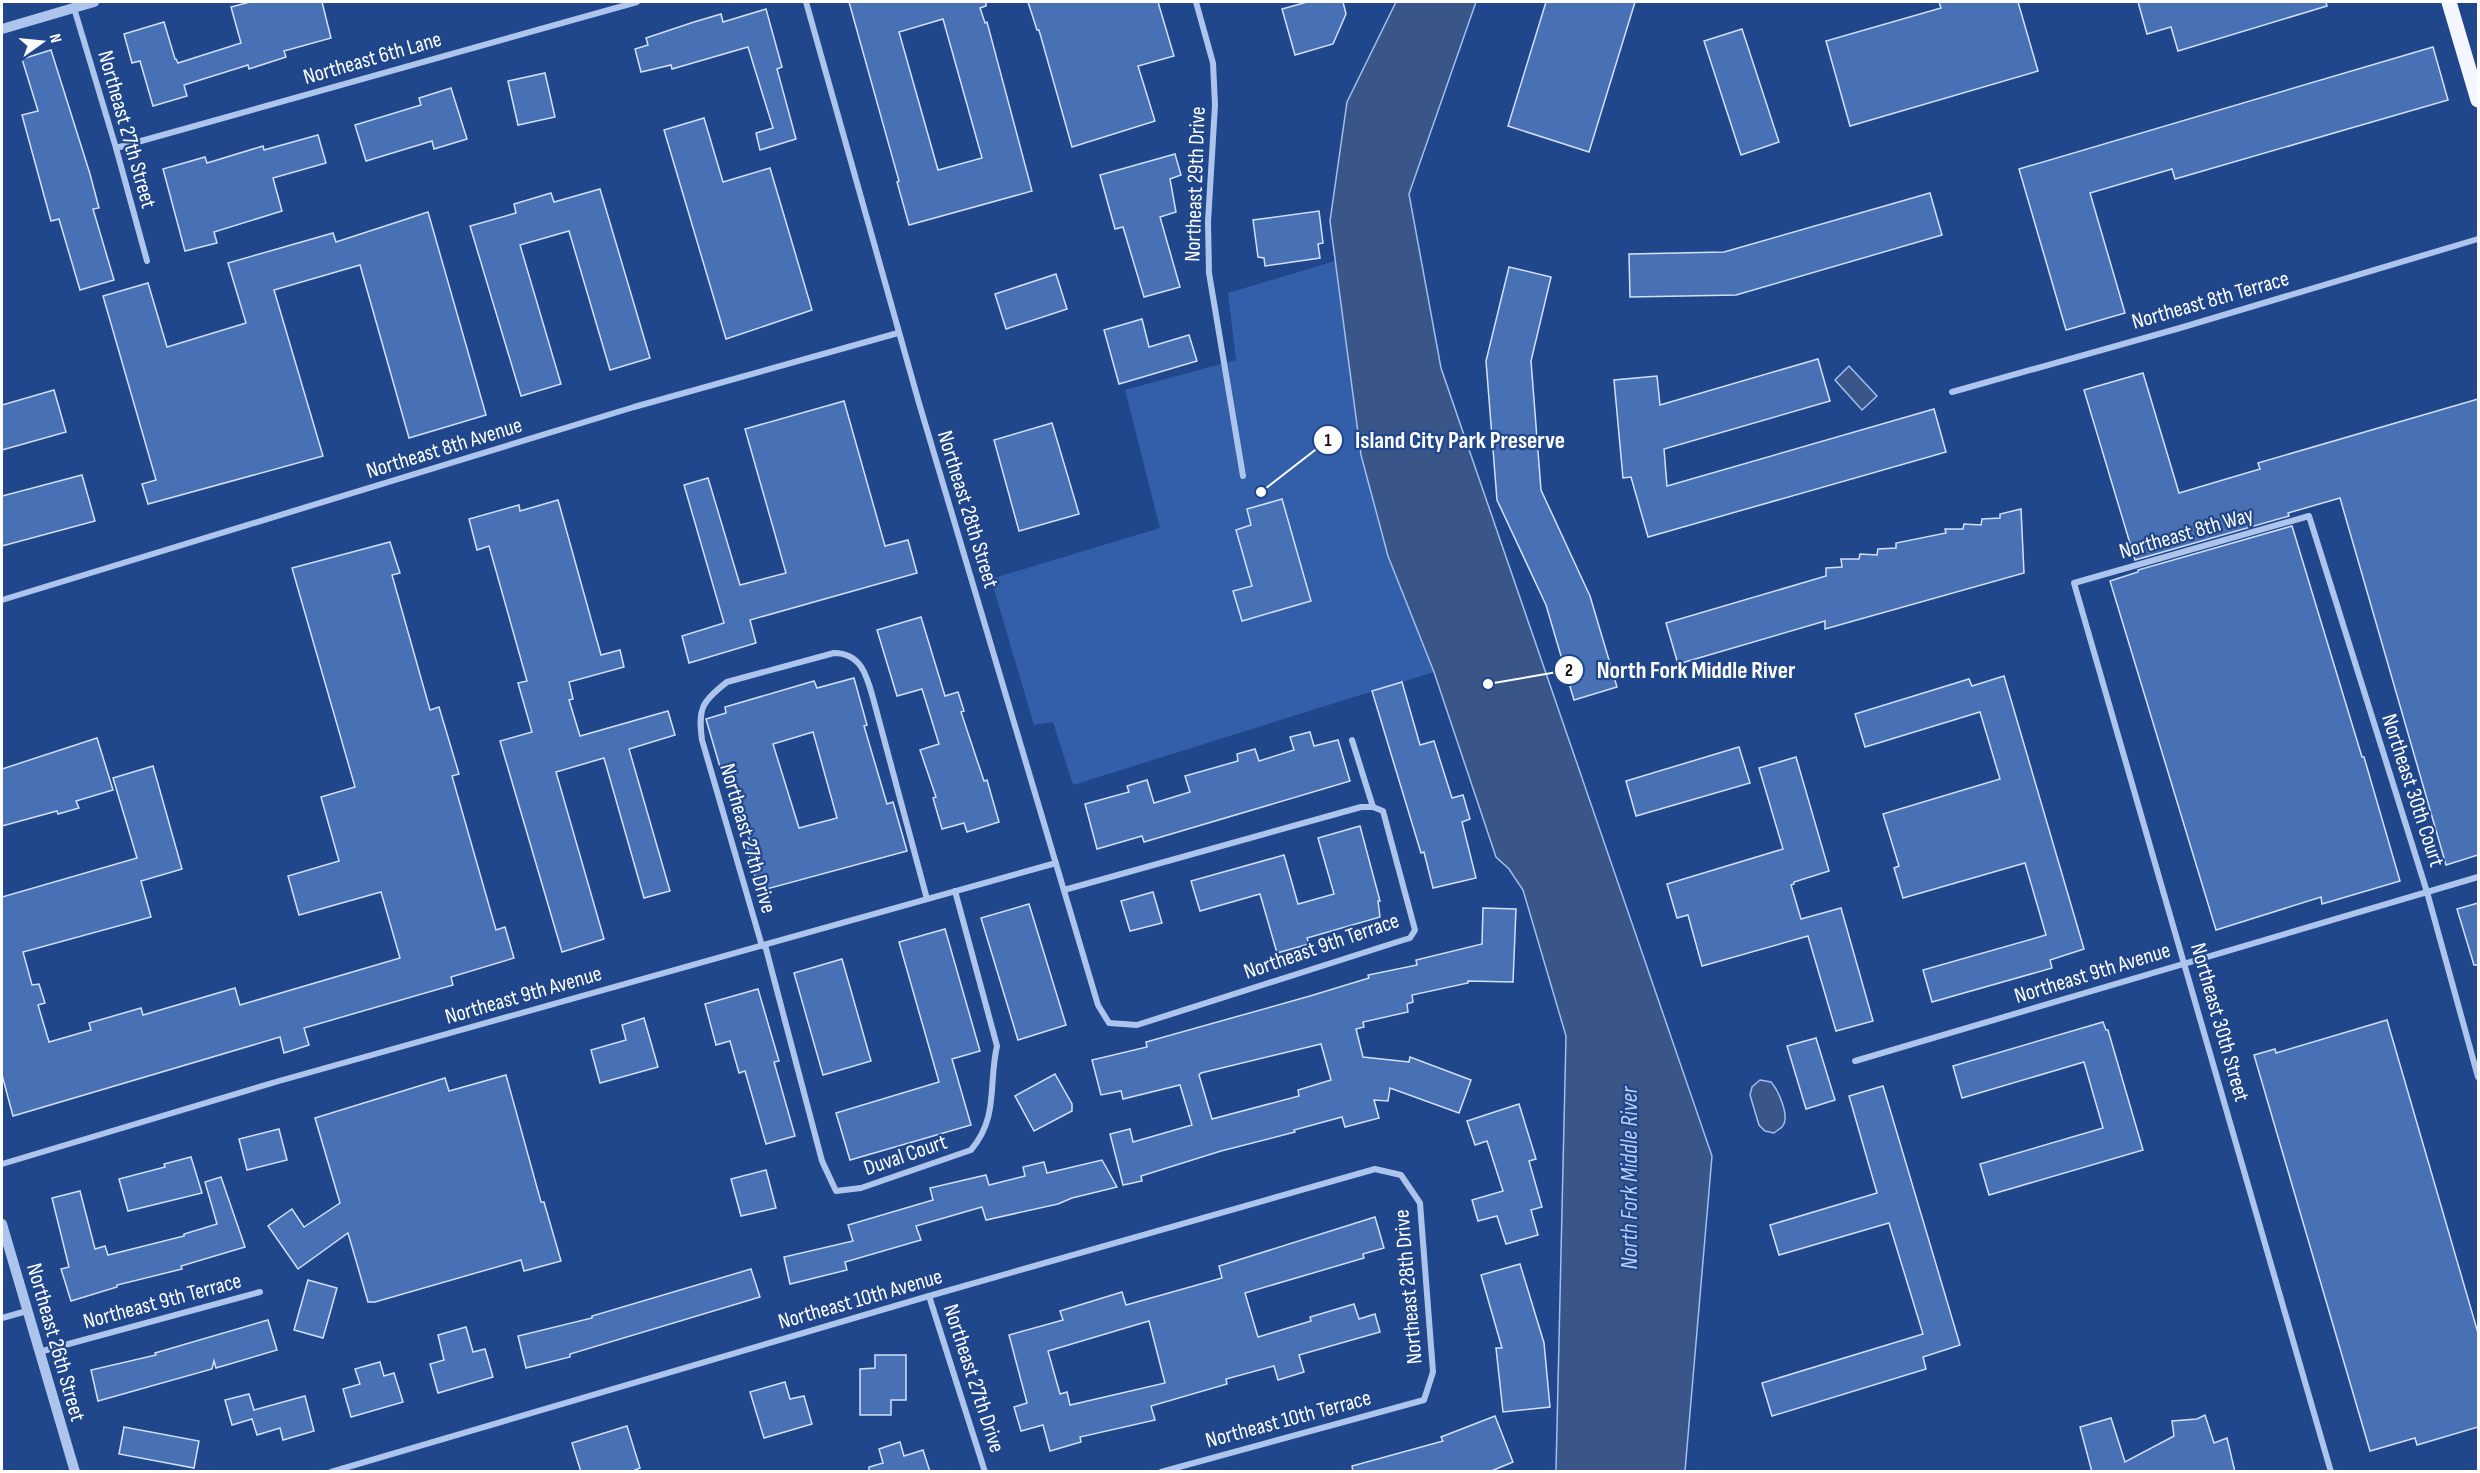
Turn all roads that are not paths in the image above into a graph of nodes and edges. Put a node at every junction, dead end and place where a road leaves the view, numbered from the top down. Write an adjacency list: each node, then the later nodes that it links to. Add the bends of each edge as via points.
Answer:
1 (94, 2): 6 (street)
2 (637, 2): 9 (street, Northeast 6th Lane)
3 (807, 2): 12 (street, Northeast 28th Street)
4 (1196, 2): 14 (street, Northeast 29th Drive, via 1213,63 1209,273)
5 (2449, 2): 8 (main road)
6 (74, 8): 7 (street); 9 (street, Northeast 27th Street)
7 (2, 29)
8 (2478, 100)
9 (116, 148): 11 (street, Northeast 27th Street)
10 (2478, 239): 13 (street, Northeast 8th Terrace)
11 (147, 261)
12 (898, 333): 17 (street, Northeast 8th Avenue, via 634,407); 20 (street, Northeast 28th Street)
13 (1952, 392)
14 (1243, 476)
15 (2309, 516): 16 (street, Northeast 8th Way); 24 (street, Northeast 30th Court)
16 (2074, 583): 27 (street, Northeast 30th Street)
17 (2, 600)
18 (1352, 740): 19 (street, Northeast 9th Terrace)
19 (1373, 807): 22 (street, via 1361,807); 28 (street, Northeast 9th Terrace, via 1383,812 1395,854 1415,930 1410,938 1137,1025)
20 (1056, 863): 22 (street, Northeast 28th Street); 23 (street, Northeast 9th Avenue)
21 (2478, 877): 24 (street, Northeast 9th Avenue)
22 (1064, 890): 28 (street, Northeast 28th Street, via 1098,1005)
23 (955, 891): 25 (street, Northeast 9th Avenue); 26 (street, Duval Court, via 997,1046 990,1118 971,1150 861,1188 836,1191 822,1161)
24 (2427, 892): 27 (street, Northeast 9th Avenue); 30 (street, Northeast 30th Court)
25 (927, 899): 26 (street, Northeast 9th Avenue); 26 (street, Northeast 27th Drive, via 873,698 859,661 834,653 727,682 713,693 699,716 702,740)
26 (764, 946): 31 (street, Northeast 9th Avenue, via 279,1081)
27 (2186, 963): 29 (street, Northeast 9th Avenue); 44 (street, Northeast 30th Street)
28 (1109, 1023)
29 (1855, 1061)
30 (2478, 1077)
31 (2, 1164)
32 (1401, 1175): 35 (street, Northeast 10th Avenue, via 1375,1169); 39 (street, Northeast 28th Drive, via 1420,1203 1433,1372)
33 (2, 1224): 36 (street, Northeast 26th Street)
34 (260, 1292): 38 (street, Northeast 9th Terrace)
35 (929, 1296): 41 (street, Northeast 10th Avenue); 42 (street, Northeast 27th Drive)
36 (27, 1311): 37 (street); 38 (street, Northeast 26th Street)
37 (2, 1318)
38 (39, 1352): 40 (street, Northeast 26th Street)
39 (1424, 1400): 43 (street, Northeast 10th Terrace)
40 (75, 1472)
41 (331, 1472)
42 (985, 1472)
43 (1161, 1472)
44 (2331, 1472)

